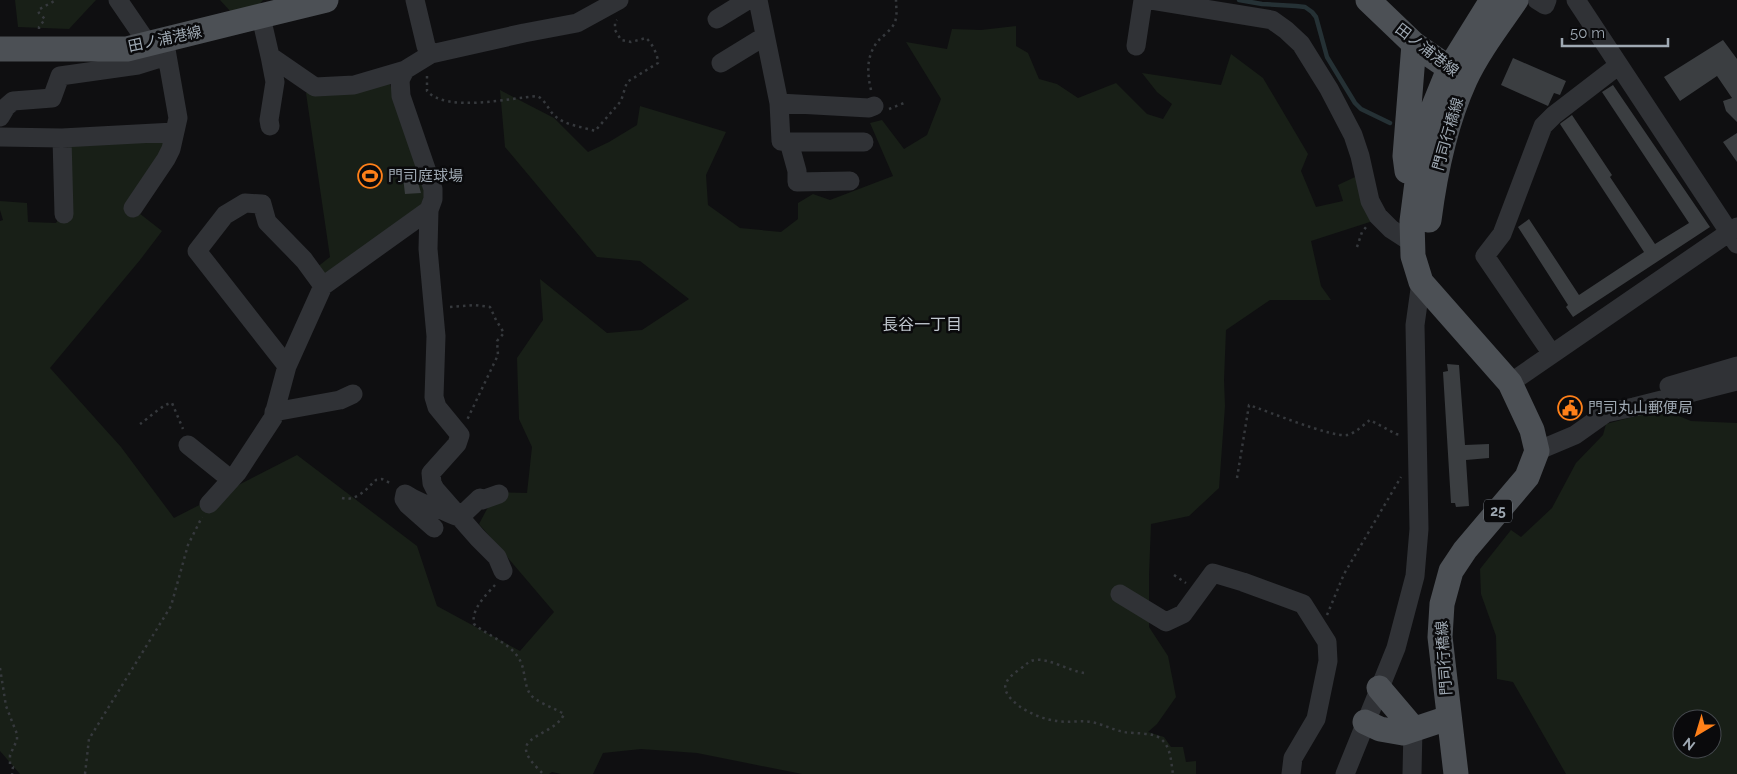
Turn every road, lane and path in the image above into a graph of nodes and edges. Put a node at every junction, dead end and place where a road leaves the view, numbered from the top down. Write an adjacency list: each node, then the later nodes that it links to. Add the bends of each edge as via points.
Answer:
1 (56, 0): 20 (path, via 38,10 45,19)
2 (118, 0): 25 (street, via 142,35)
3 (326, 0): 18 (main road, 田ノ浦港線)
4 (415, 0): 27 (street)
5 (630, 0): 22 (street, via 588,30)
6 (748, 0): 19 (street)
7 (758, 0): 21 (street)
8 (896, 0): 35 (path, via 894,24 874,48 868,63 867,74)
9 (1142, 0): 24 (street)
10 (1150, 0): 47 (street, via 1272,20 1301,44 1353,135 1370,201)
11 (1368, 0): 23 (main road, 田ノ浦港線)
12 (1492, 0): 32 (main road, 門司行橋線)
13 (1516, 0): 32 (main road, 門司行橋線, via 1480,52)
14 (1537, 0): 15 (street, via 1545,5)
15 (1547, 0)
16 (1576, 0): 30 (street)
17 (620, 8): 27 (street, via 577,23); 27 (path, via 615,30 621,40 631,42 646,38 658,63 627,82 621,100 595,131 559,120 537,96 464,103 431,96 427,91)
18 (269, 10): 25 (main road, 田ノ浦港線); 28 (street)
19 (717, 19)
20 (40, 30)
21 (765, 36): 29 (street); 33 (street)
22 (558, 40)
23 (1414, 44): 32 (main road, 田ノ浦港線); 48 (main road, via 1405,156)
24 (1136, 46)
25 (158, 47): 26 (main road, 田ノ浦港線); 36 (street, via 138,65 60,76 52,98 13,101); 38 (street, via 178,118)
26 (0, 49)
27 (428, 55): 31 (street)
28 (270, 56): 31 (street, via 315,88 354,84); 37 (street, via 275,82)
29 (721, 63)
30 (1619, 65): 49 (street); 54 (street, via 1543,126 1502,234 1485,256)
31 (404, 70): 45 (street, via 400,96 433,189)
32 (1457, 74): 48 (main road, 門司行橋線, via 1429,118 1420,160); 51 (main road, 門司行橋線, via 1433,192)
33 (778, 103): 35 (street); 41 (street, via 781,141)
34 (904, 103): 35 (path, via 886,111)
35 (874, 106)
36 (0, 117)
37 (270, 126)
38 (174, 132): 40 (street); 44 (street, via 166,159)
39 (0, 138): 40 (street)
40 (62, 138): 46 (street)
41 (789, 142): 42 (street); 43 (street, via 797,182)
42 (864, 142)
43 (850, 180)
44 (133, 208)
45 (429, 210): 52 (street); 53 (street)
46 (64, 214)
47 (1381, 219): 48 (street, via 1391,230); 50 (path, via 1366,227)
48 (1412, 232): 51 (main road, 門司行橋線, via 1412,256)
49 (1734, 234): 54 (street)
50 (1357, 247)
51 (1421, 282): 58 (main road, 門司行橋線); 81 (street, via 1416,325 1419,529 1415,576 1396,648)
52 (323, 286): 55 (street); 55 (street, via 304,260 267,222 262,204 245,203 225,215 197,252)
53 (434, 309): 63 (street, via 436,407); 63 (path, via 466,305 490,307 504,333 497,341 498,355)
54 (1552, 354): 58 (street)
55 (287, 366): 60 (street)
56 (1737, 366): 61 (street, via 1633,398)
57 (1737, 381): 61 (street)
58 (1510, 383): 66 (main road, 門司行橋線, via 1532,430)
59 (353, 394): 60 (street, via 340,400)
60 (274, 412): 68 (street, via 249,456)
61 (1606, 413): 66 (street, via 1575,434)
62 (140, 424): 65 (path, via 172,402)
63 (460, 435): 74 (street, via 457,444 431,472 432,483)
64 (1401, 435): 69 (path, via 1370,420 1355,431 1342,435 1249,405)
65 (188, 445): 68 (street)
66 (1537, 451): 82 (main road, 門司行橋線 / 25, via 1527,477 1451,571 1442,604 1440,638)
67 (1401, 476): 78 (path, via 1344,574 1325,620 1329,636)
68 (232, 478): 73 (street)
69 (1237, 478)
70 (405, 494): 72 (path, via 382,479 376,480 366,492 347,500); 74 (street); 75 (street, via 408,505)
71 (499, 494): 74 (street, via 480,498)
72 (342, 498)
73 (209, 504): 87 (path, via 188,545 170,606 89,739)
74 (460, 517): 76 (street, via 498,556)
75 (434, 528)
76 (503, 571): 88 (path, via 478,606 473,619 474,624 511,649 518,658 531,696 564,714 556,724 526,744 528,756)
77 (1120, 594): 78 (street, via 1170,622 1183,614 1213,573 1303,604)
78 (1327, 642): 85 (street, via 1328,661 1316,719)
79 (0, 668): 86 (path, via 6,706 17,734 10,755)
80 (1084, 673): 89 (path, via 1037,659 1013,673 1004,688 1005,693 1023,708 1047,719 1099,723 1124,732 1160,738 1168,749)
81 (1379, 688): 83 (street); 84 (main road)
82 (1448, 718): 84 (main road); 92 (main road, 門司行橋線 / 25)
83 (1365, 722): 84 (main road, via 1380,729 1403,733); 90 (street)
84 (1413, 728): 91 (street)
85 (1292, 766)
86 (12, 774)
87 (85, 774)
88 (543, 774)
89 (1173, 774)
90 (1345, 774)
91 (1412, 774)
92 (1456, 774)

